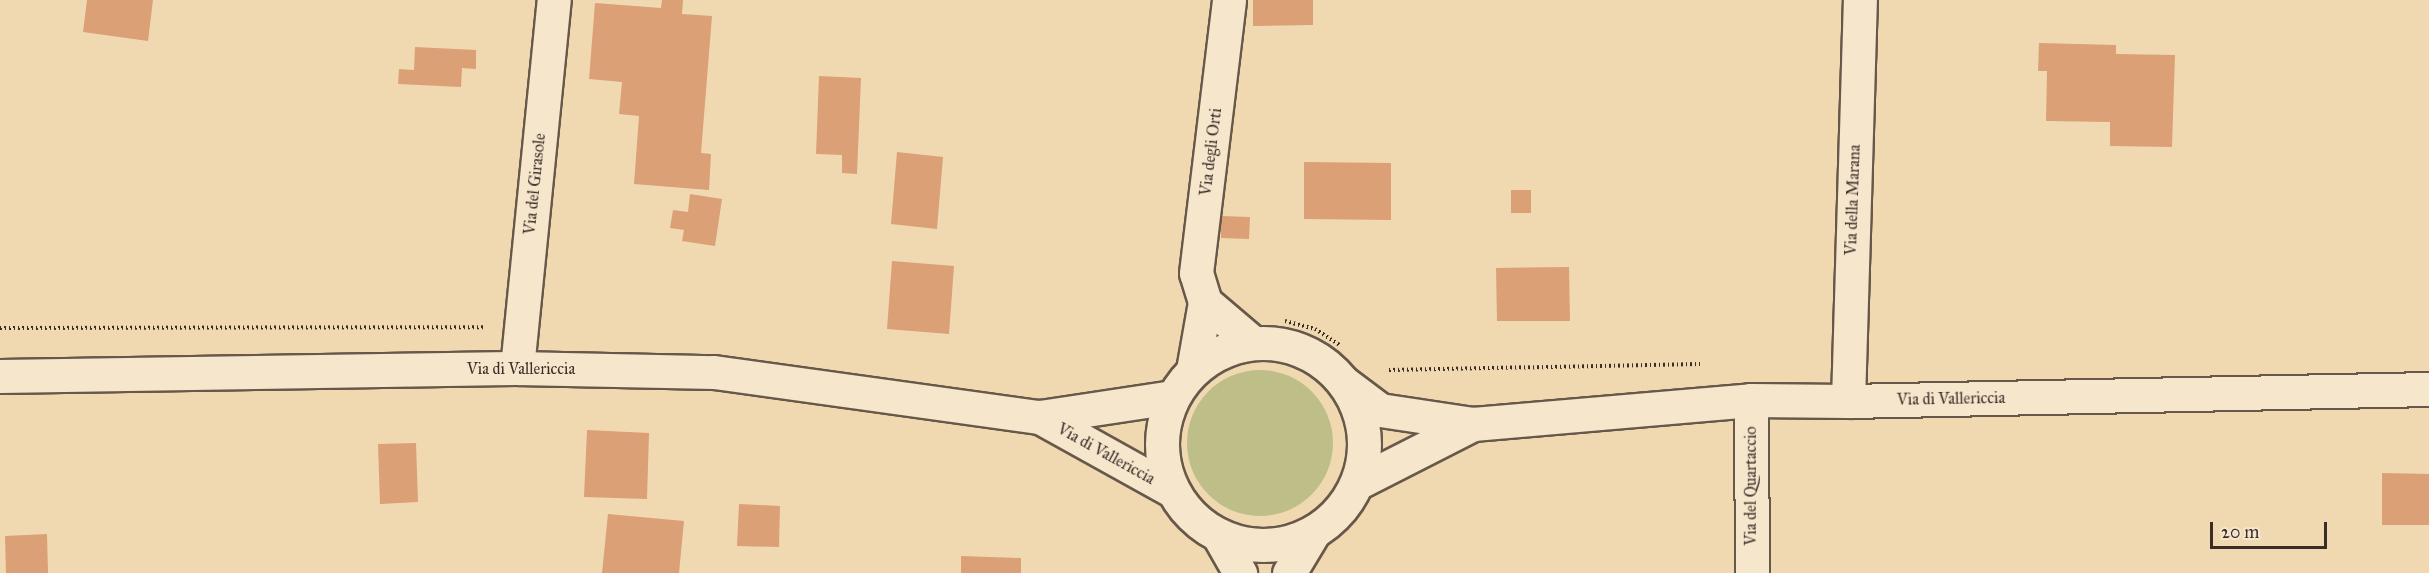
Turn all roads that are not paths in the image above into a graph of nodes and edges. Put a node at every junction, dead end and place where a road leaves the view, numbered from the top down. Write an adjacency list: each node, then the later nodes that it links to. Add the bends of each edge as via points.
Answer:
1 (554, 0): 6 (street, Via del Girasole)
2 (1229, 0): 4 (street, Via degli Orti, via 1196,273)
3 (1860, 0): 13 (street, Via della Marana)
4 (1205, 302): 5 (street); 7 (street, Via degli Orti)
5 (1253, 343): 7 (street, via 1220,352); 9 (street, via 1288,346 1319,360)
6 (517, 368): 8 (street, Via di Vallericcia); 14 (street, Via di Vallericcia, via 714,372)
7 (1193, 370): 11 (street)
8 (0, 376)
9 (1344, 383): 15 (street, Via di Vallericcia, via 1380,410); 16 (street, via 1360,415 1364,449)
10 (2429, 389): 13 (street, Via di Vallericcia)
11 (1173, 397): 14 (street, Via di Vallericcia); 17 (street, via 1163,427 1163,460)
12 (1751, 400): 13 (street, Via di Vallericcia); 15 (street, Via di Vallericcia); 22 (street, Via del Quartaccio)
13 (1848, 401)
14 (1040, 417): 17 (street, Via di Vallericcia)
15 (1473, 424): 16 (street, Via di Vallericcia)
16 (1357, 483): 18 (street, via 1339,512)
17 (1173, 491): 19 (street, via 1192,517)
18 (1313, 533): 19 (street, via 1282,544 1250,545); 21 (street)
19 (1219, 536): 20 (street)
20 (1240, 573)
21 (1289, 573)
22 (1752, 573)

